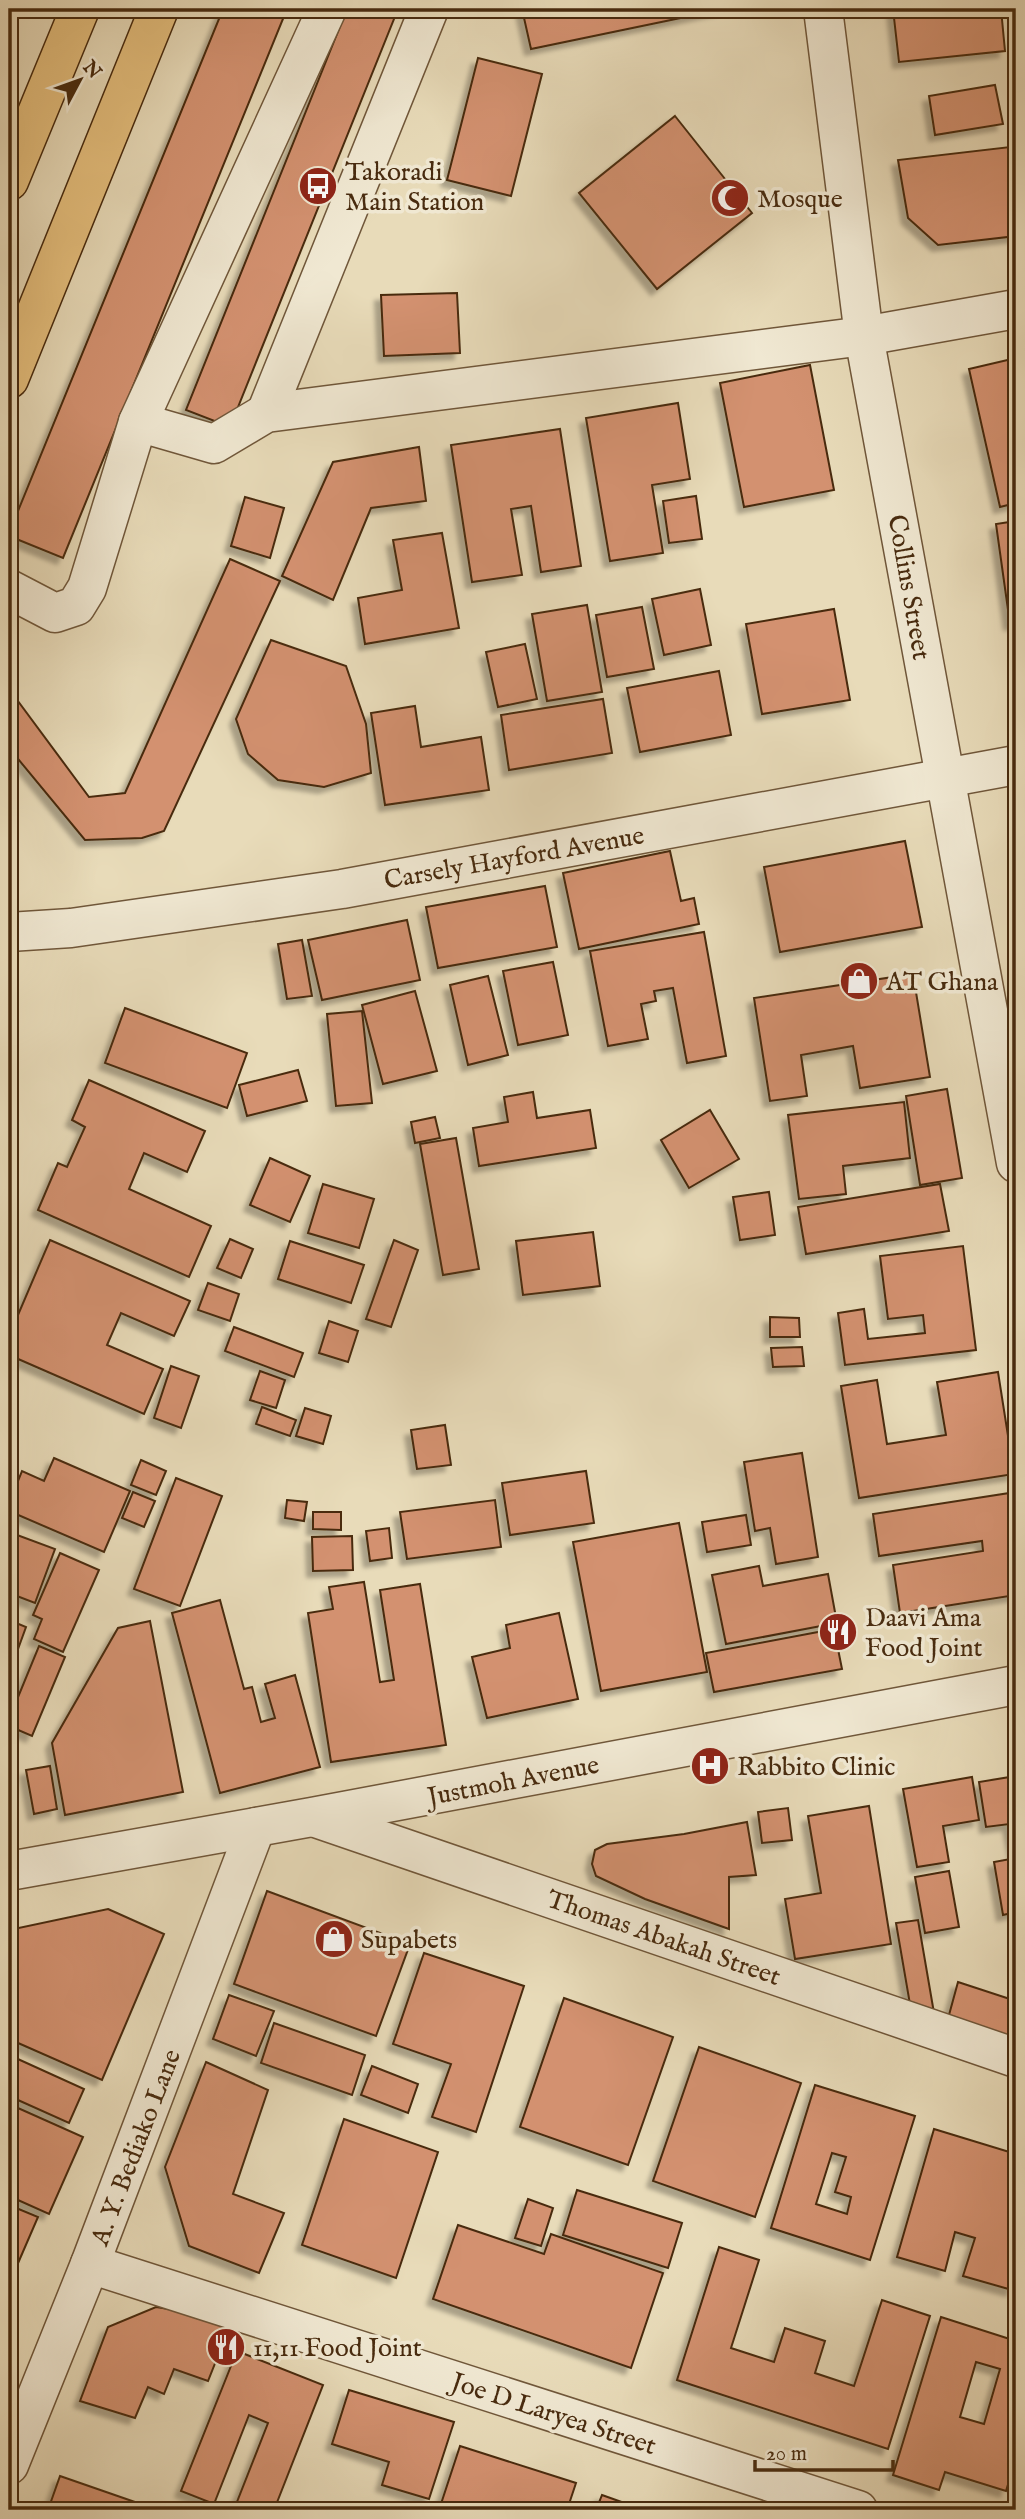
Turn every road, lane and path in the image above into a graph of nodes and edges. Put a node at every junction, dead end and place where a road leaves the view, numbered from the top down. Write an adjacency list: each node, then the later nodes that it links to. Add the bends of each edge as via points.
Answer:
1 (80, 9): 6 (main road)
2 (159, 9): 9 (main road)
3 (327, 9): 11 (street)
4 (429, 9): 10 (street)
5 (822, 9): 8 (street, Collins Street)
6 (9, 181)
7 (1016, 309): 8 (street)
8 (864, 336): 10 (street); 14 (street, Collins Street)
9 (9, 379)
10 (266, 413): 11 (street, via 214,444)
11 (138, 422): 12 (street, via 87,588 76,606 55,613)
12 (9, 589)
13 (1016, 765): 14 (street, Carsely Hayford Avenue)
14 (944, 777): 15 (street, Carsely Hayford Avenue, via 342,889 71,928); 16 (street, Collins Street)
15 (9, 932)
16 (1016, 1163)
17 (1016, 1685): 18 (street, Justmoh Avenue)
18 (312, 1817): 19 (street, Justmoh Avenue); 21 (street, Thomas Abakah Street)
19 (256, 1827): 20 (street, Justmoh Avenue); 22 (street, A. Y. Bediako Lane)
20 (9, 1871)
21 (1016, 2058)
22 (90, 2264): 23 (street, A. Y. Bediako Lane); 24 (street, Joe D Laryea Street)
23 (9, 2465)
24 (858, 2510)

